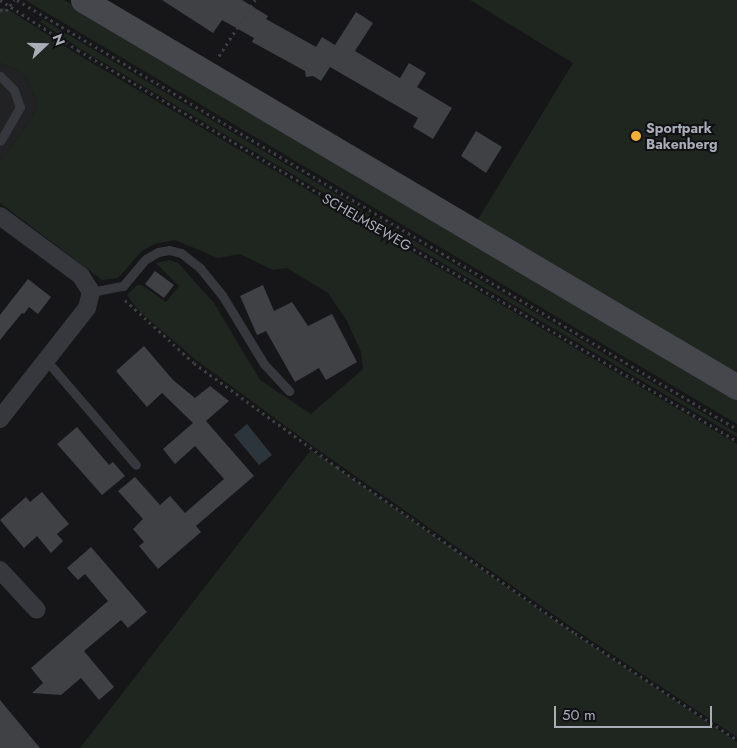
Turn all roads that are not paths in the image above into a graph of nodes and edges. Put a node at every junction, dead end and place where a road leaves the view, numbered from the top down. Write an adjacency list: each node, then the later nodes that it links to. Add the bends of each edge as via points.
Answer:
1 (83, 0): 7 (main road)
2 (0, 76): 3 (lane, via 14,90 20,107)
3 (0, 141)
4 (0, 216): 5 (street, via 80,276)
5 (91, 292): 6 (street, via 87,308); 8 (lane, via 123,286 146,259 158,252 181,253 200,268 222,295 264,364)
6 (46, 360): 9 (street); 10 (lane)
7 (737, 386)
8 (289, 391)
9 (0, 419)
10 (136, 465)
11 (0, 570): 12 (street)
12 (37, 610)

